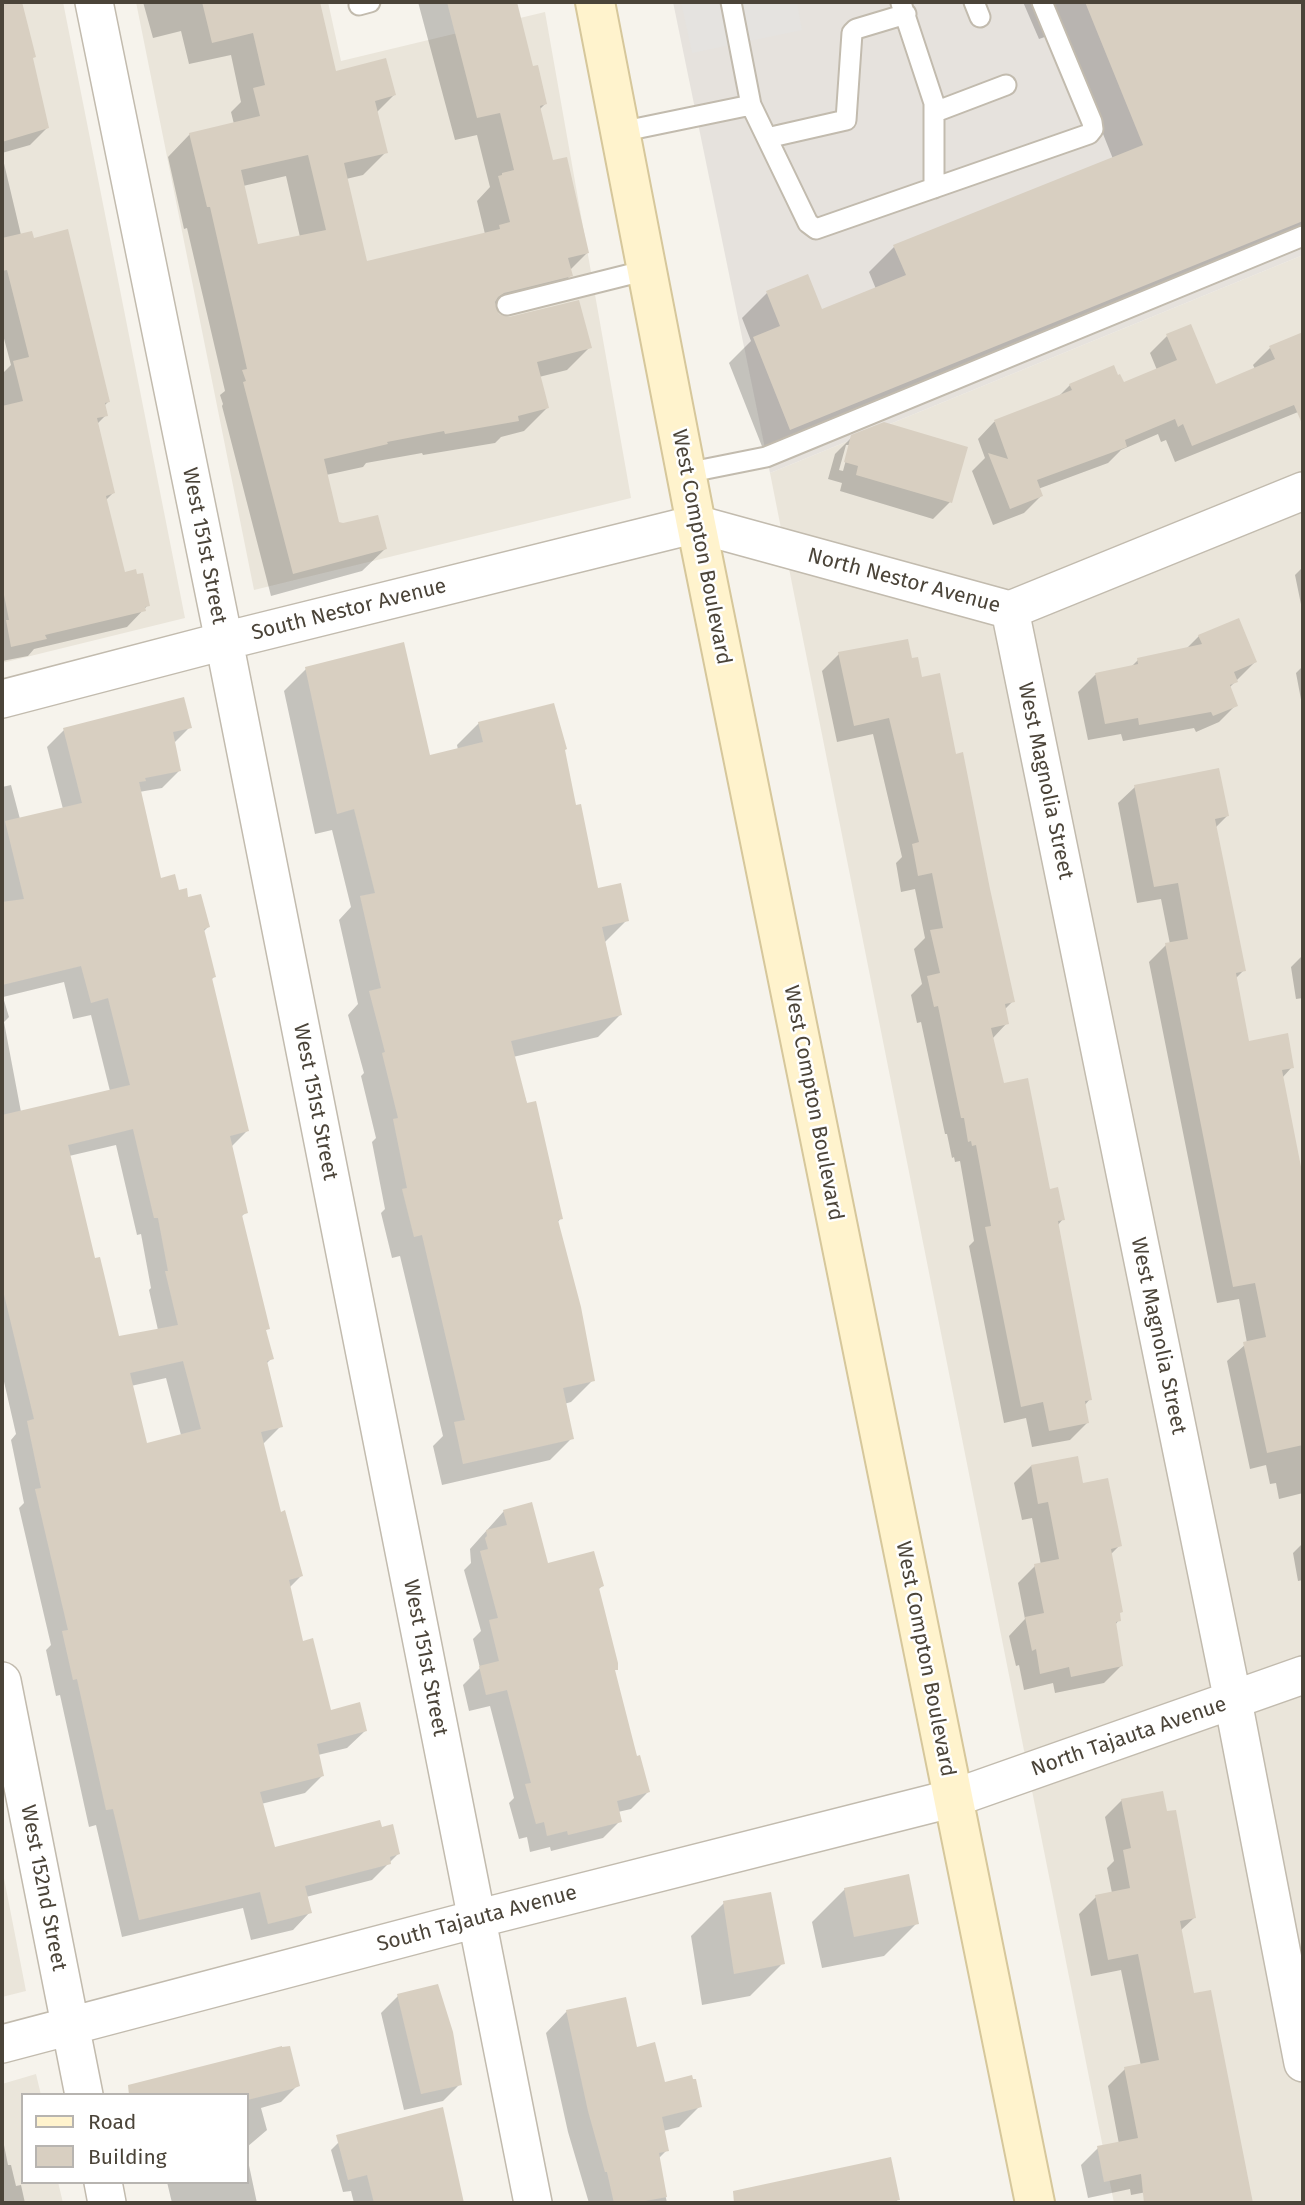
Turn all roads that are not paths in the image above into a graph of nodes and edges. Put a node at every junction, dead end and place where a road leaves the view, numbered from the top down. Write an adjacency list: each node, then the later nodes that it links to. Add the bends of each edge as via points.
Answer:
1 (94, 2): 19 (street, West 151st Street)
2 (595, 2): 9 (main road, West Compton Boulevard)
3 (731, 2): 7 (lane)
4 (1042, 2): 11 (lane, via 1093,129)
5 (903, 8): 8 (lane); 10 (lane, via 852,33 846,120)
6 (1006, 85): 8 (lane)
7 (751, 105): 9 (lane); 10 (lane)
8 (935, 111): 11 (lane)
9 (620, 132): 13 (main road, West Compton Boulevard)
10 (767, 138): 11 (lane, via 813,228)
11 (934, 188)
12 (1303, 236): 15 (lane, via 766,457)
13 (647, 270): 14 (lane); 15 (main road, West Compton Boulevard)
14 (507, 306)
15 (686, 473): 17 (main road, West Compton Boulevard)
16 (1303, 491): 18 (street, North Nestor Avenue)
17 (696, 524): 18 (street, North Nestor Avenue); 19 (street, South Nestor Avenue); 24 (main road, West Compton Boulevard)
18 (1010, 610): 23 (street, West Magnolia Street)
19 (224, 641): 20 (street, South Nestor Avenue); 25 (street, West 151st Street)
20 (2, 699)
21 (1303, 1675): 23 (street, North Tajauta Avenue)
22 (2, 1681): 26 (street, West 152nd Street)
23 (1233, 1701): 24 (street, North Tajauta Avenue); 28 (street, West Magnolia Street)
24 (954, 1798): 25 (street, South Tajauta Avenue); 33 (main road, West Compton Boulevard)
25 (476, 1919): 26 (street, South Tajauta Avenue); 32 (street, West 151st Street)
26 (70, 2026): 27 (street, South Tajauta Avenue); 29 (street, West 152nd Street)
27 (2, 2044)
28 (1303, 2063)
29 (84, 2093)
30 (103, 2184): 31 (street)
31 (107, 2203)
32 (533, 2203)
33 (1035, 2203)

